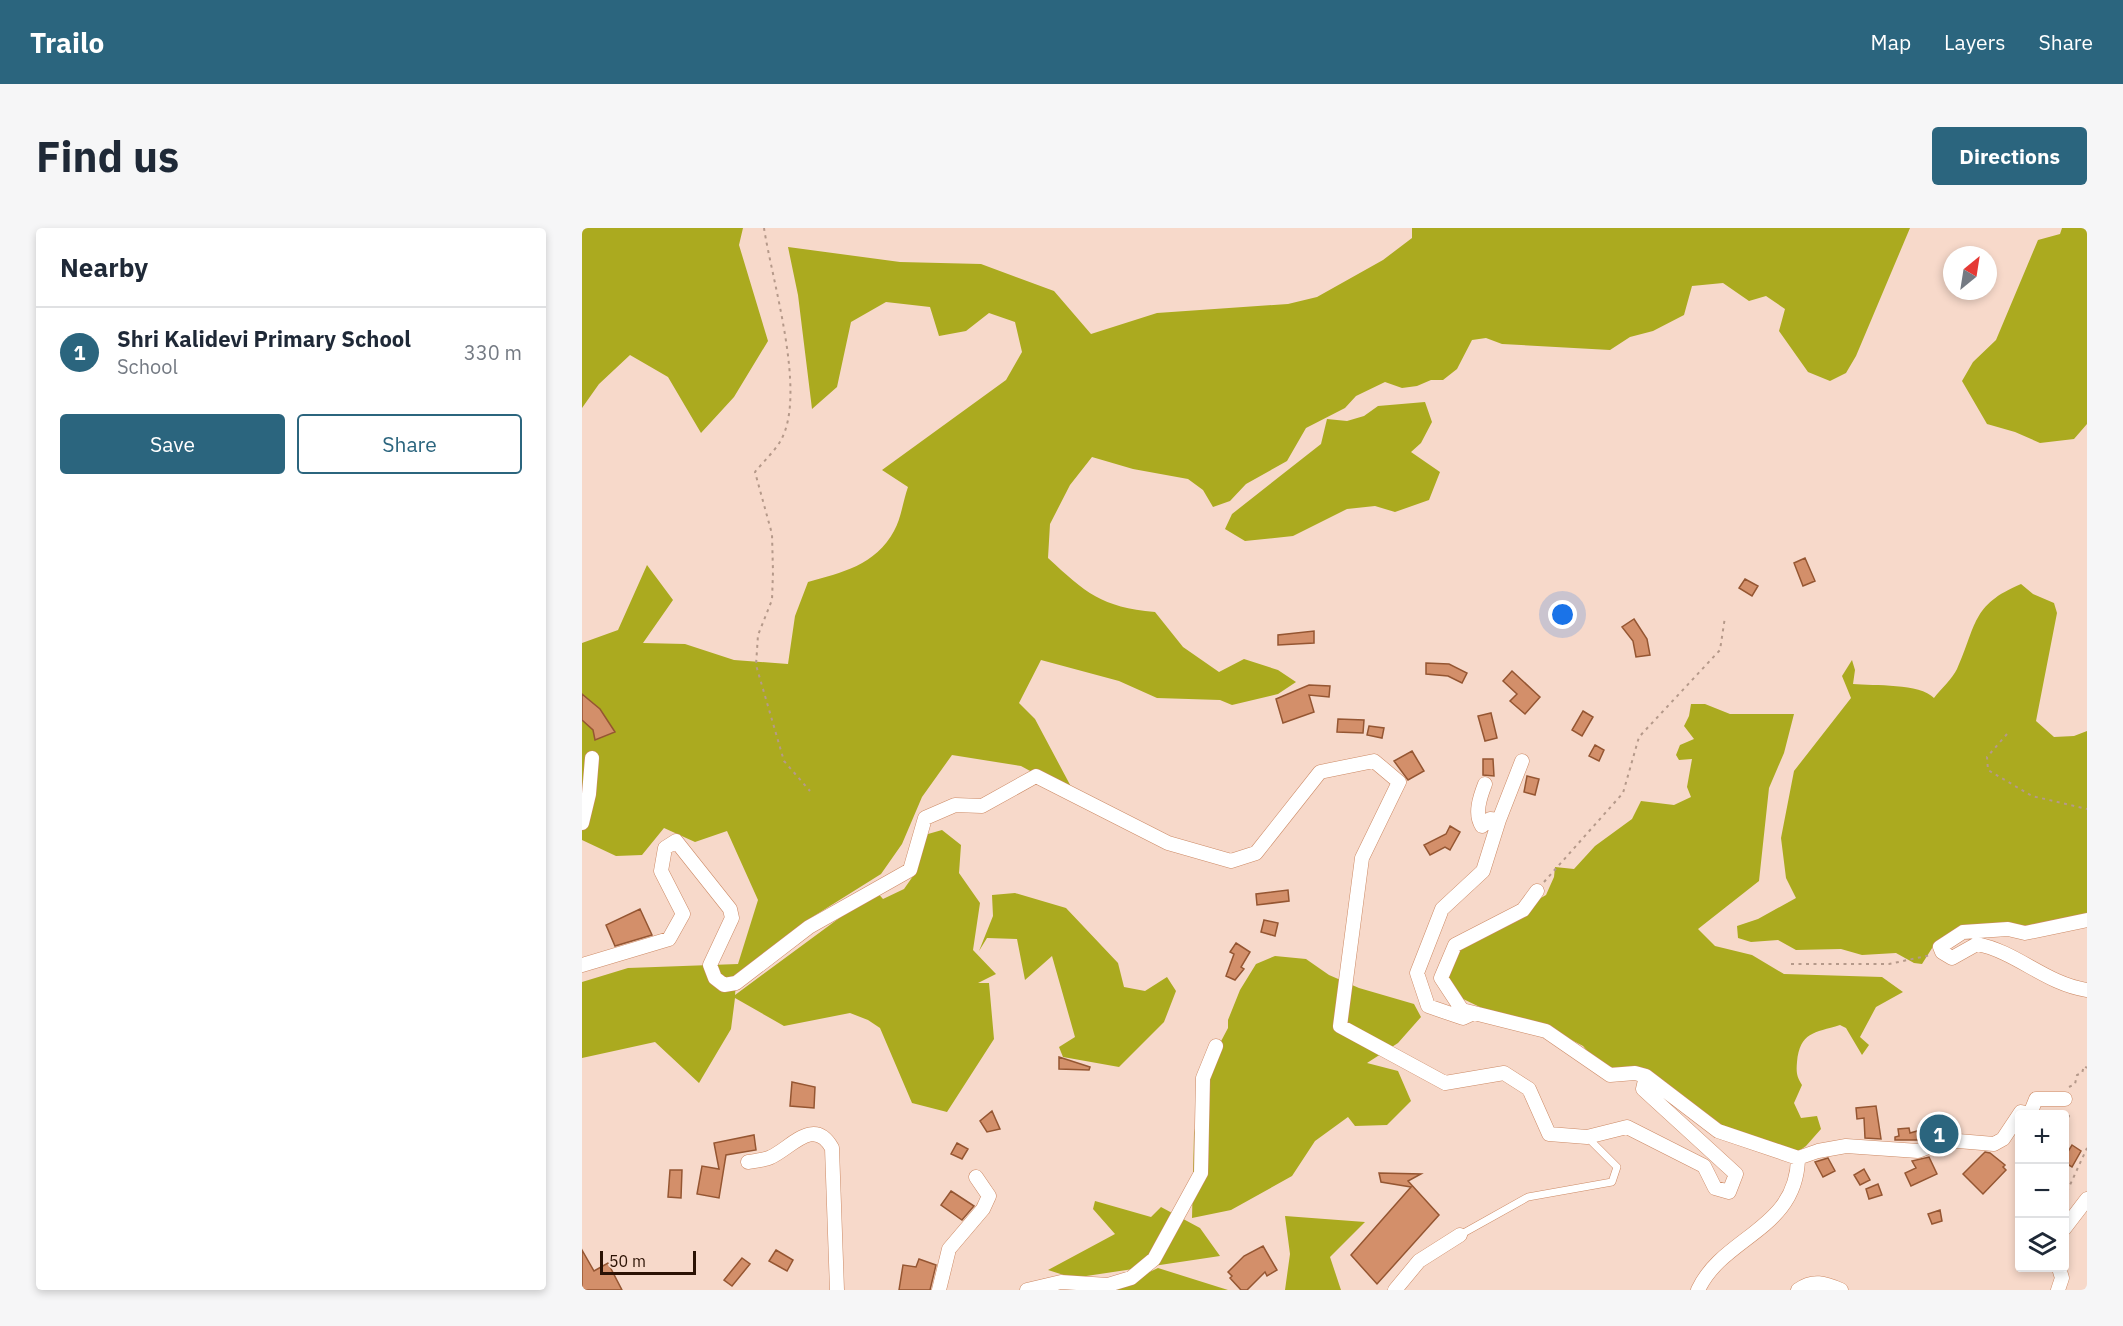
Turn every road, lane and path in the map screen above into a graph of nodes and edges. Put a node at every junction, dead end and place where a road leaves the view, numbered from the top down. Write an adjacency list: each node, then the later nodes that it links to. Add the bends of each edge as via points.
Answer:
1 (764, 228): 7 (path, via 785,337 790,411 782,440 755,472 772,534 773,573 772,600 758,635 756,665 784,761)
2 (1725, 617): 11 (path, via 1720,650 1639,737 1623,792)
3 (2007, 734): 8 (path, via 1987,757 1988,770 2032,796)
4 (592, 758): 10 (street)
5 (1522, 761): 9 (street)
6 (1485, 784): 9 (street, via 1478,820 1482,826 1490,819)
7 (810, 791)
8 (2087, 809)
9 (1499, 820): 17 (street, via 1483,871 1442,909 1417,973 1428,1006 1463,1018)
10 (582, 823)
11 (1537, 891): 17 (street, via 1523,910 1455,945 1441,978 1462,1010)
12 (2087, 920): 13 (street, via 2025,933 2008,929 1963,932 1940,947)
13 (1942, 952): 14 (path, via 1888,964); 16 (street, via 1952,958 1977,944 1993,947 2060,984)
14 (1791, 964)
15 (582, 965): 21 (street, via 669,939 683,914 661,871 665,848 676,841 730,909 732,918 710,965 715,978 724,985 736,983 809,927 910,870 925,818 955,806 982,806 1036,776 1167,843 1231,861 1256,853 1320,772 1374,761 1399,782 1362,858 1340,1026 1445,1083 1504,1073 1529,1089 1549,1134)
16 (2087, 990)
17 (1474, 1013): 19 (street, via 1546,1031 1611,1075)
18 (1216, 1046): 33 (street, via 1203,1078 1201,1173 1154,1259 1131,1278 1108,1285 1061,1282)
19 (1646, 1076): 21 (street, via 1643,1089 1736,1174 1729,1192 1715,1188 1704,1166 1627,1127); 23 (street, via 1718,1131)
20 (2065, 1099): 23 (street, via 2036,1099 2030,1114 2021,1112 2003,1139 1994,1144 1946,1140 1918,1151 1846,1146)
21 (1587, 1137): 29 (lane, via 1617,1167 1612,1182 1528,1197)
22 (2087, 1148): 26 (path)
23 (1798, 1158): 35 (street, via 1792,1189 1775,1216 1705,1275)
24 (748, 1162): 31 (street, via 771,1157 800,1136 827,1139 832,1148)
25 (976, 1177): 32 (street, via 989,1196 983,1209 949,1249)
26 (2069, 1187)
27 (2087, 1199): 28 (street)
28 (2069, 1222)
29 (1460, 1235): 34 (street, via 1419,1261)
30 (2061, 1272): 38 (street)
31 (837, 1290)
32 (939, 1290)
33 (1027, 1290)
34 (1395, 1290)
35 (1698, 1290)
36 (1798, 1290): 37 (street, via 1807,1284 1824,1282)
37 (1841, 1290)
38 (2058, 1290)

